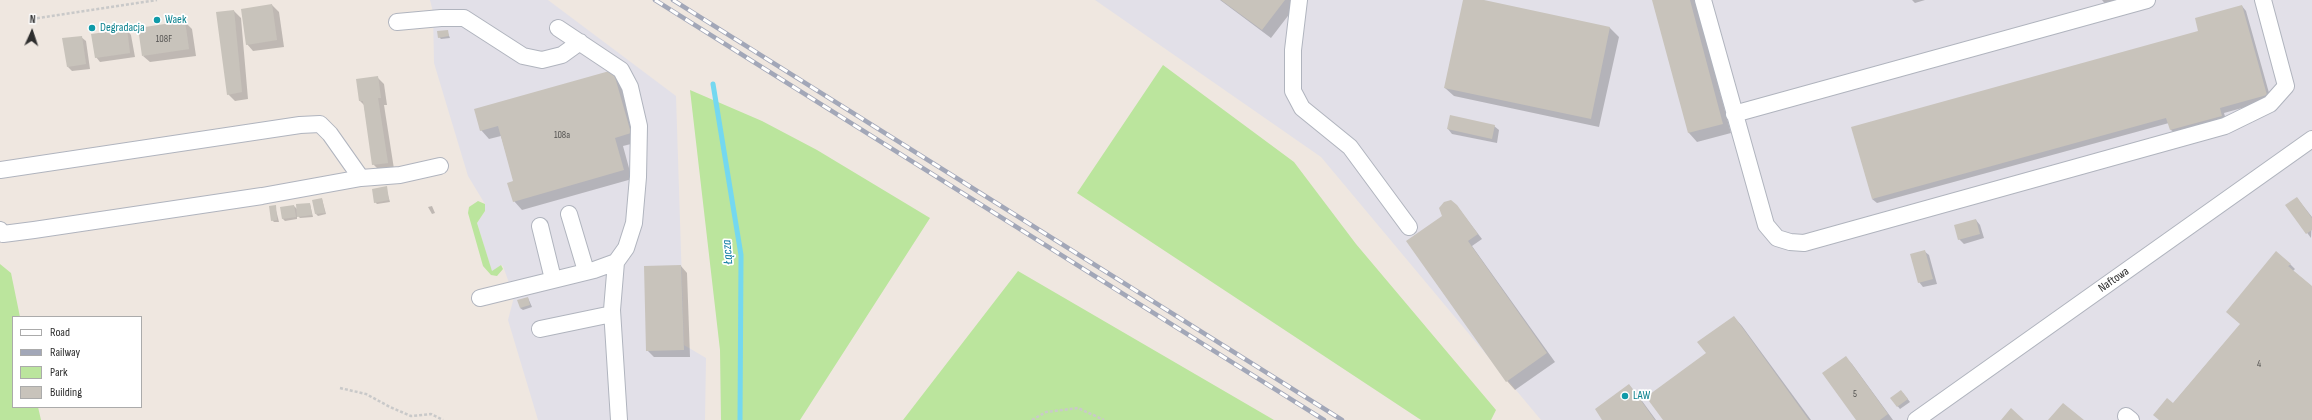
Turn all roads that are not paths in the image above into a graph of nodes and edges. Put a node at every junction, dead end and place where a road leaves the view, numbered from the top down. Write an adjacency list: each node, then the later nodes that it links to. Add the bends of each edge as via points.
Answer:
1 (1299, 0): 15 (street, via 1293,50 1293,91 1302,108 1350,147)
2 (1703, 0): 8 (street)
3 (2147, 0): 8 (street)
4 (2263, 0): 8 (street, via 2286,86 2270,104 2225,126 1804,243 1777,238 1766,225)
5 (396, 22): 7 (street, via 464,18 523,56 542,60 562,55)
6 (558, 28): 7 (street)
7 (580, 42): 17 (street, via 621,70 630,87 639,126 634,223 626,248)
8 (1734, 114)
9 (2312, 139): 23 (street, Naftowa)
10 (440, 166): 12 (street, via 400,175)
11 (0, 170): 12 (street, via 320,124)
12 (362, 178): 16 (street, via 262,196 42,229 4,234)
13 (569, 214): 18 (street)
14 (540, 226): 19 (street)
15 (1409, 227)
16 (0, 230)
17 (616, 262): 18 (street); 21 (street)
18 (586, 271): 19 (street)
19 (553, 278): 20 (street)
20 (480, 298)
21 (612, 314): 22 (street); 24 (street)
22 (540, 329)
23 (1934, 415): 25 (street, Naftowa)
24 (619, 420)
25 (1916, 420)

